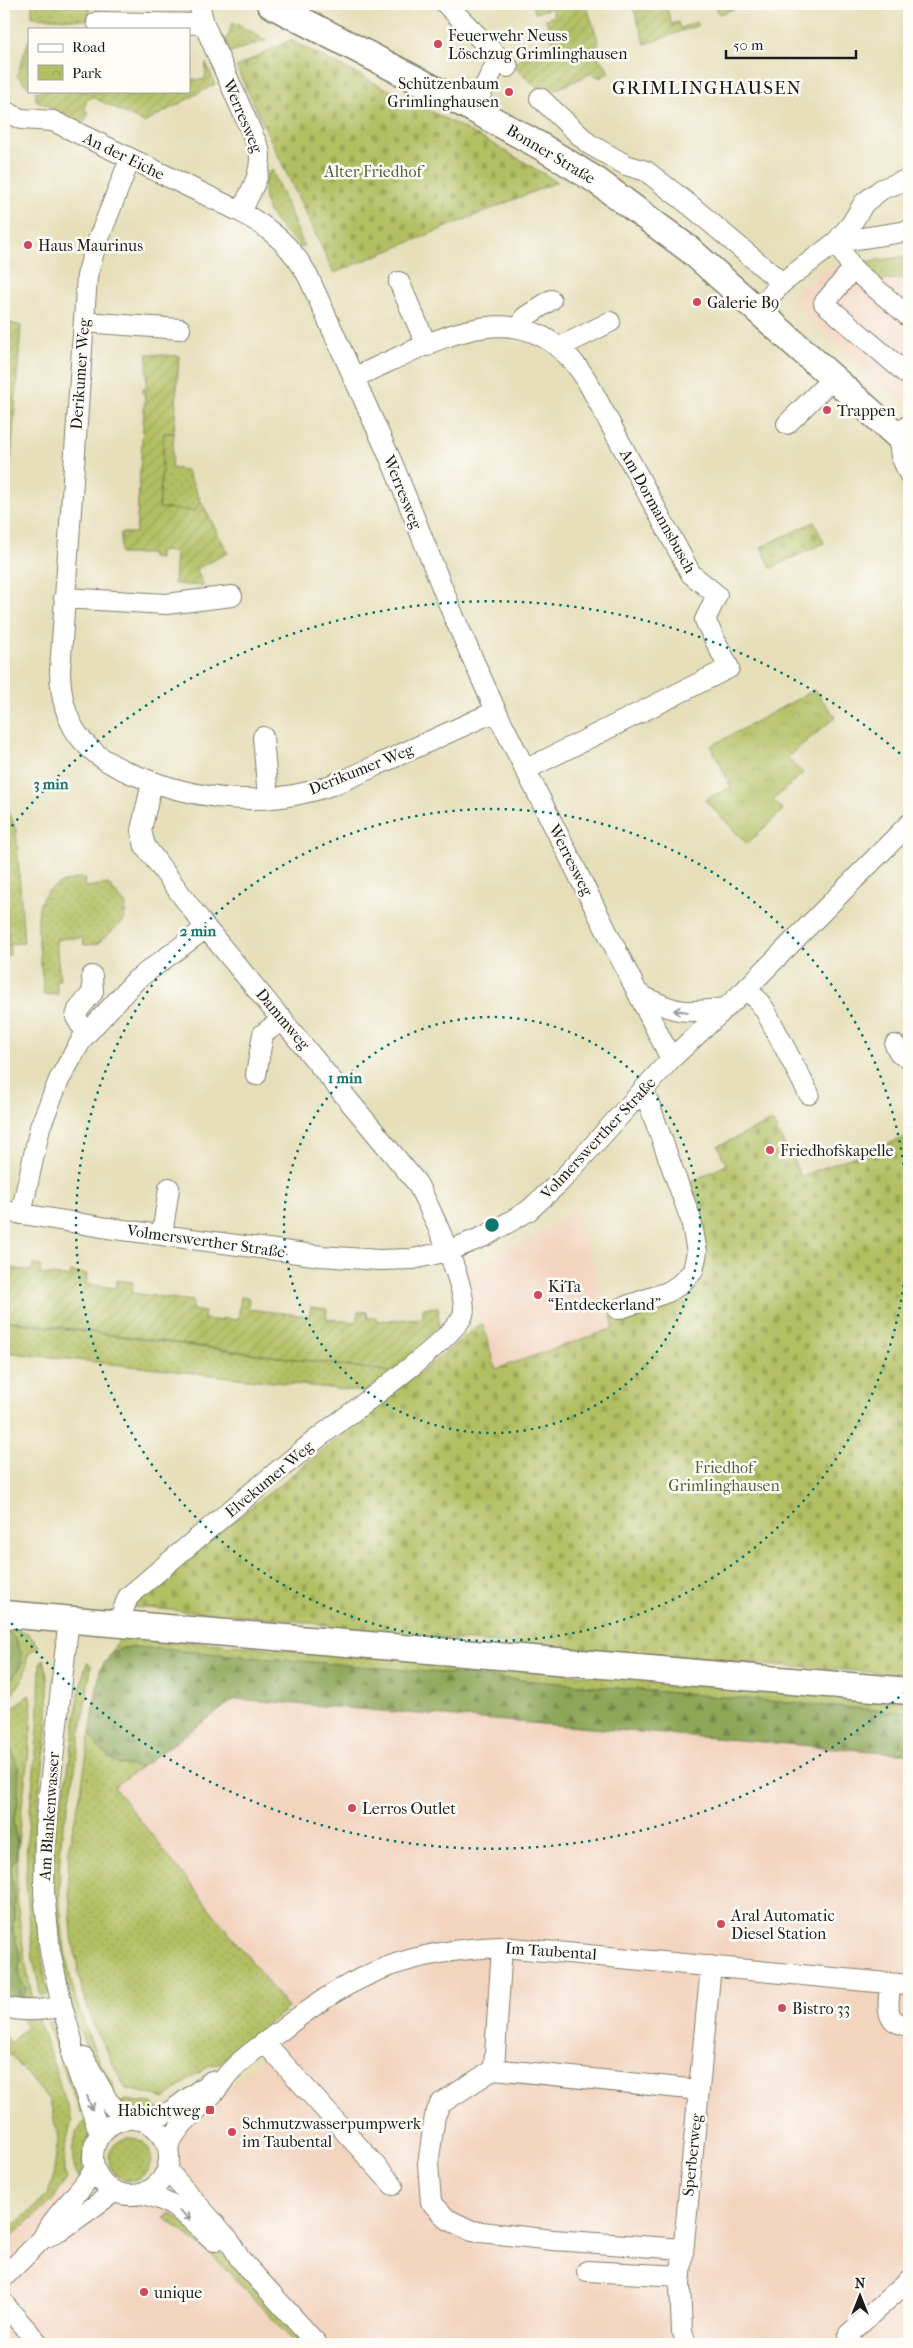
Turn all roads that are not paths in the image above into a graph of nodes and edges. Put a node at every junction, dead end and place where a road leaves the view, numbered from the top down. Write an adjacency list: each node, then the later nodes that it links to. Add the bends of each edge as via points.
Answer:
1 (199, 4): 5 (street, Werresweg)
2 (270, 4): 7 (main road, Bonner Straße)
3 (446, 4): 7 (street, via 504,62)
4 (97, 22): 5 (street)
5 (204, 24): 11 (street, Werresweg, via 261,159 260,172)
6 (540, 98): 16 (street, via 589,144 646,171)
7 (473, 109): 18 (main road, Bonner Straße, via 597,181 690,250)
8 (4, 111): 9 (street, An der Eiche, via 21,119 53,122)
9 (130, 159): 11 (street, An der Eiche); 20 (street, Derikumer Weg, via 87,276)
10 (909, 179): 13 (street, via 882,189 864,203)
11 (240, 212): 28 (street, Werresweg, via 278,237 301,262)
12 (909, 231): 13 (street)
13 (836, 242): 14 (street); 16 (street)
14 (853, 269): 19 (street); 26 (street, via 824,303)
15 (399, 282): 24 (street)
16 (782, 283): 18 (street)
17 (551, 300): 22 (street, via 525,317)
18 (758, 309): 27 (main road, Bonner Straße)
19 (909, 317)
20 (84, 322): 23 (street); 33 (street, Derikumer Weg)
21 (610, 322): 25 (street)
22 (521, 328): 24 (street, Am Dormannsbusch, via 475,327); 25 (street, Am Dormannsbusch, via 538,334)
23 (180, 329)
24 (427, 346): 28 (street, Am Dormannsbusch)
25 (560, 349): 36 (street, Am Dormannsbusch, via 586,379 690,574 717,595 706,620 729,668)
26 (909, 376)
27 (834, 377): 29 (street); 30 (main road, Bonner Straße)
28 (353, 378): 34 (street, Werresweg, via 394,467)
29 (787, 424)
30 (906, 436): 31 (street, via 901,456)
31 (909, 474)
32 (232, 596): 33 (street, via 166,604)
33 (64, 598): 37 (street, Derikumer Weg, via 60,687 69,719 95,754 117,768)
34 (496, 711): 36 (street, Werresweg); 38 (street, Derikumer Weg, via 338,783 308,792)
35 (262, 737): 38 (street)
36 (525, 770): 43 (street, Werresweg)
37 (152, 783): 38 (street, Derikumer Weg, via 218,798); 40 (street, Dammweg, via 141,830 142,840)
38 (268, 798)
39 (909, 824): 42 (street, Volmerswerther Straße)
40 (206, 928): 45 (street, Dammweg); 46 (street, via 136,980)
41 (92, 976): 46 (street, via 93,992 76,1017)
42 (745, 990): 44 (street, Volmerswerther Straße); 50 (street, via 765,1010)
43 (639, 994): 44 (street, one-way to 43, via 685,1012 663,1007); 47 (street, Werresweg)
44 (726, 1008): 47 (street, Volmerswerther Straße)
45 (283, 1019): 48 (street, via 262,1034); 54 (street, Dammweg, via 416,1182)
46 (89, 1031): 52 (street, via 67,1066 48,1106)
47 (671, 1059): 49 (street, Volmerswerther Straße)
48 (256, 1075)
49 (644, 1090): 54 (street, Volmerswerther Straße, via 579,1163 528,1211 485,1236); 55 (street, via 691,1220 697,1252 693,1271 680,1285)
50 (809, 1094)
51 (169, 1188): 53 (street)
52 (12, 1213): 53 (street, Volmerswerther Straße)
53 (162, 1235): 54 (street, Volmerswerther Straße, via 321,1256 379,1260 413,1259)
54 (448, 1251): 56 (street, Dammweg, via 464,1310 460,1322)
55 (618, 1309)
56 (436, 1346): 59 (street, Elvekumer Weg, via 321,1436 128,1597)
57 (4, 1614): 58 (main road)
58 (69, 1619): 59 (main road); 64 (street, Am Blankenwasser, via 43,1857 47,1932)
59 (118, 1624): 60 (main road)
60 (909, 1690)
61 (502, 1947): 62 (street, Im Taubental); 68 (street, Im Taubental, via 445,1951 388,1966 327,1996); 69 (street)
62 (711, 1966): 63 (street, Im Taubental); 71 (street, Sperberweg)
63 (900, 1985): 66 (street, via 888,2013 894,2021)
64 (62, 2006): 65 (street, via 36,2011); 67 (street, Am Blankenwasser)
65 (4, 2007)
66 (909, 2026)
67 (72, 2040): 72 (street, Am Blankenwasser, via 108,2100); 74 (street, Am Blankenwasser, one-way to 74, via 72,2056)
68 (266, 2043): 70 (street, Im Taubental); 78 (street)
69 (494, 2069): 71 (street); 82 (street, via 440,2104 435,2116 428,2164 431,2202 447,2219 472,2231)
70 (228, 2074): 73 (street, Im Taubental, via 209,2082 171,2111); 75 (street, Im Taubental, via 216,2091 182,2124)
71 (699, 2090): 82 (street, Sperberweg)
72 (125, 2119): 73 (street); 74 (street, via 110,2124)
73 (146, 2122): 75 (street, via 164,2138)
74 (100, 2134): 76 (street, via 92,2155)
75 (168, 2148): 77 (street)
76 (94, 2170): 79 (street, via 102,2183); 81 (street, via 50,2223)
77 (167, 2170): 80 (street, via 154,2188); 83 (street, via 229,2240)
78 (393, 2185)
79 (114, 2192): 80 (street, via 128,2196); 81 (street, via 60,2231)
80 (142, 2194): 83 (street, one-way to 83, via 155,2196 172,2205 223,2249)
81 (42, 2239): 86 (street)
82 (683, 2249): 85 (street, Sperberweg)
83 (240, 2259): 90 (street)
84 (588, 2271): 85 (street)
85 (680, 2276): 91 (street, Sperberweg, via 682,2332)
86 (4, 2277)
87 (909, 2280): 92 (street, via 849,2334)
88 (4, 2304): 89 (street)
89 (39, 2344)
90 (317, 2344)
91 (686, 2344)
92 (852, 2344)

